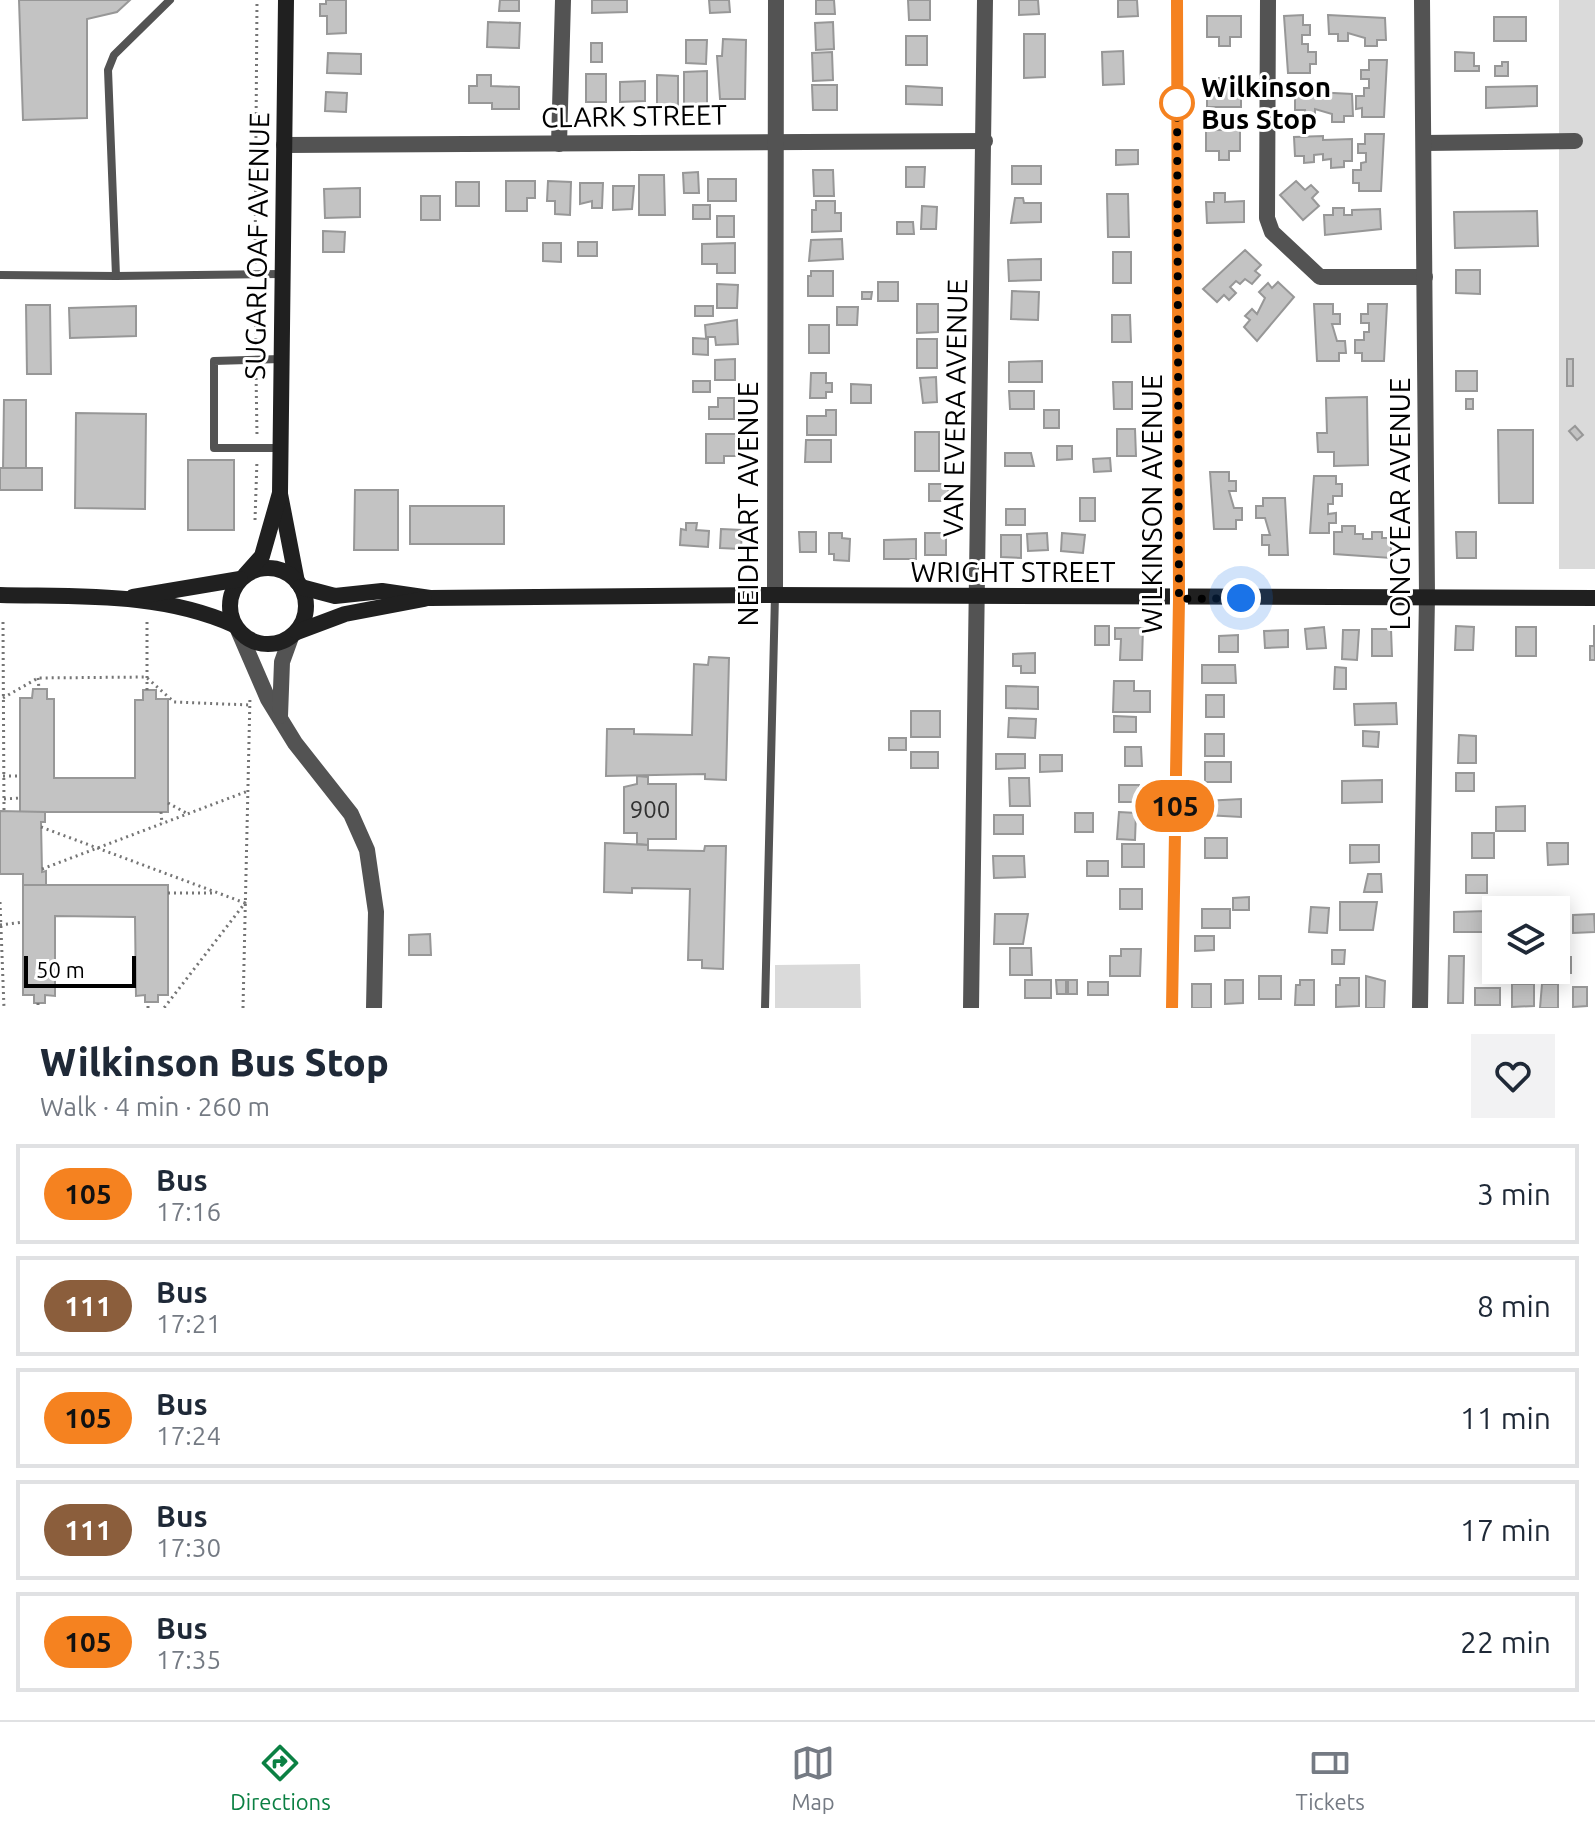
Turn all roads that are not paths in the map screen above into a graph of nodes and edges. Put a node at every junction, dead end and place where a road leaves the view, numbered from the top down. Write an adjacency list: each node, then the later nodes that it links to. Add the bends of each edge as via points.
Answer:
1 (170, 0): 17 (lane, via 114,55 108,70)
2 (286, 0): 14 (main road, SUGARLOAF AVENUE)
3 (563, 0): 13 (street)
4 (776, 0): 9 (street, NEIDHART AVENUE)
5 (985, 0): 10 (street, VAN EVERA AVENUE)
6 (1177, 0): 31 (street, WILKINSON AVENUE)
7 (1268, 0): 18 (street, via 1267,218 1272,232 1320,277)
8 (1422, 0): 12 (street, LONGYEAR AVENUE)
9 (774, 139): 10 (street, CLARK STREET); 13 (street, CLARK STREET); 25 (street, NEIDHART AVENUE)
10 (985, 141): 29 (street, VAN EVERA AVENUE)
11 (1575, 141): 12 (street)
12 (1424, 143): 18 (street, LONGYEAR AVENUE)
13 (559, 144): 14 (street, CLARK STREET)
14 (284, 145): 15 (main road, SUGARLOAF AVENUE)
15 (283, 274): 17 (lane); 19 (main road, SUGARLOAF AVENUE)
16 (0, 275): 17 (lane)
17 (116, 276)
18 (1425, 277): 26 (street, LONGYEAR AVENUE)
19 (282, 359): 20 (main road, SUGARLOAF AVENUE); 20 (lane, via 214,361 214,448)
20 (281, 448): 21 (main road, SUGARLOAF AVENUE)
21 (280, 493): 22 (main road, SUGARLOAF AVENUE, via 262,556); 23 (main road, SUGARLOAF AVENUE)
22 (242, 577): 23 (main road, via 271,568); 27 (main road); 32 (main road, via 229,599)
23 (299, 584): 28 (main road, WRIGHT STREET, via 335,596 382,591); 33 (main road, via 306,610)
24 (0, 595): 27 (main road)
25 (775, 595): 28 (main road, WRIGHT STREET); 29 (main road, WRIGHT STREET); 36 (lane, NEIDHART AVENUE)
26 (1427, 596): 30 (main road, WRIGHT STREET); 31 (main road, WRIGHT STREET); 39 (street, LONGYEAR AVENUE)
27 (131, 598): 32 (main road, via 198,611)
28 (430, 598): 33 (main road, WRIGHT STREET, via 317,622)
29 (978, 598): 31 (main road, WRIGHT STREET); 37 (street, VAN EVERA AVENUE)
30 (1595, 598)
31 (1179, 599): 38 (street, WILKINSON AVENUE)
32 (237, 629): 33 (main road, via 261,644 280,643); 34 (street)
33 (293, 635): 34 (street, via 282,662)
34 (280, 716): 35 (street, via 351,814 367,850 376,912)
35 (374, 1008)
36 (765, 1008)
37 (971, 1008)
38 (1172, 1008)
39 (1420, 1008)

